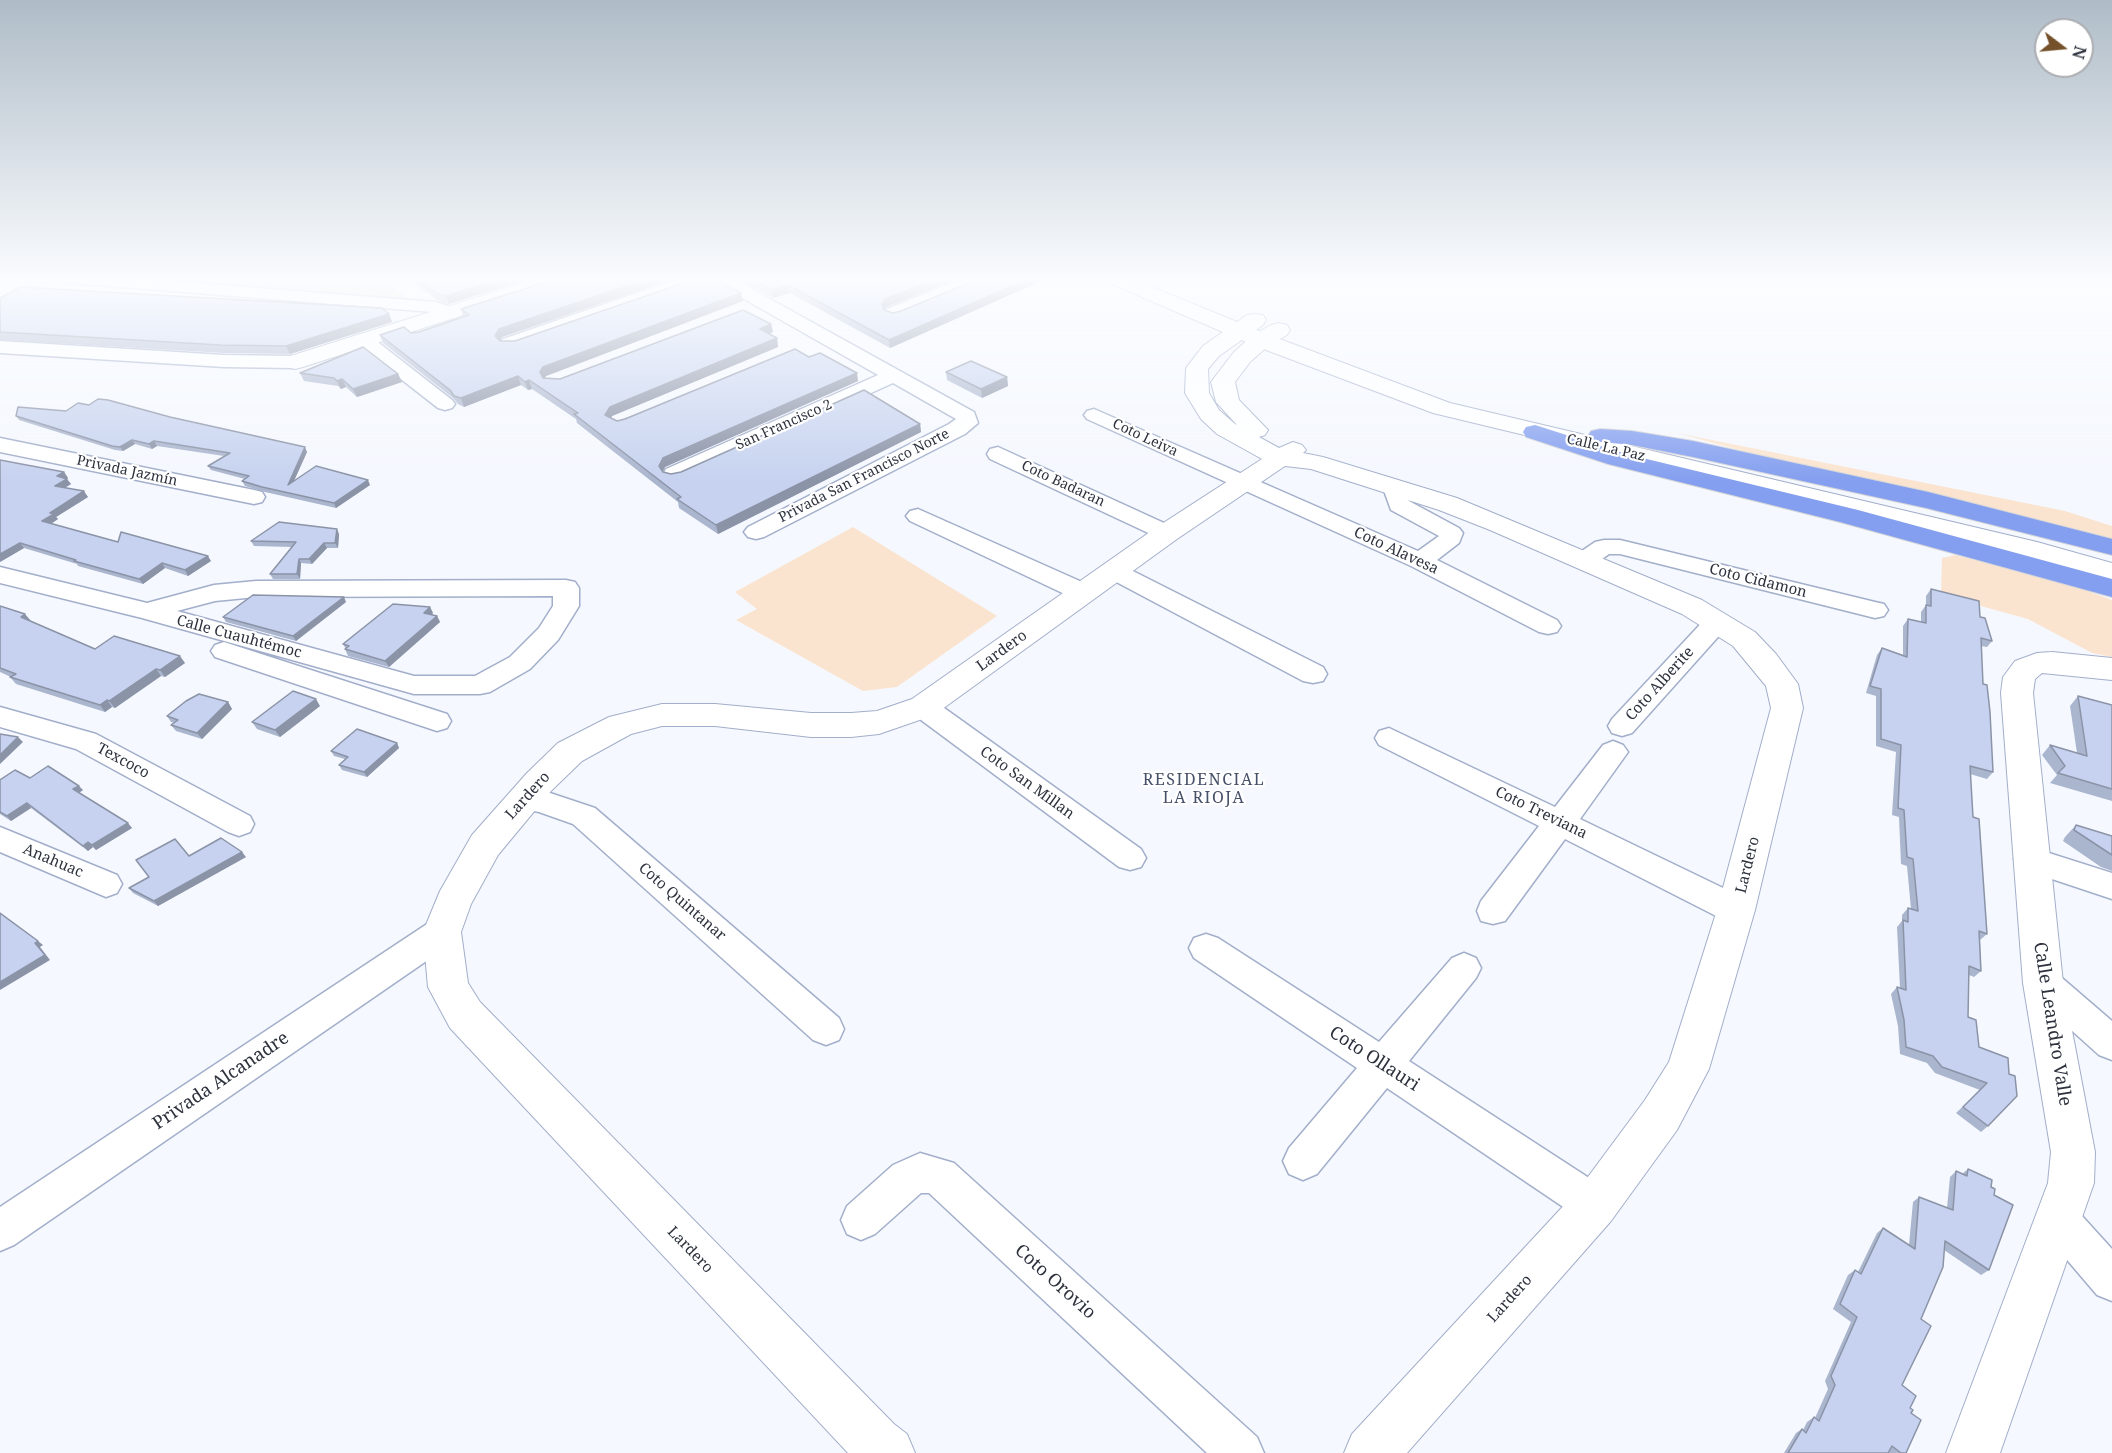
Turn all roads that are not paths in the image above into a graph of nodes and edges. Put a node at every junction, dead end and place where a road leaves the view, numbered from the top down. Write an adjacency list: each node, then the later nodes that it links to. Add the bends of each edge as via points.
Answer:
1 (346, 346): 11 (street)
2 (370, 346): 15 (street)
3 (803, 346): 10 (street)
4 (841, 346): 12 (street)
5 (1228, 346): 13 (street, via 1203,359)
6 (1247, 346): 14 (street)
7 (1294, 346): 17 (street, Calle La Paz, via 1411,398)
8 (1303, 346): 18 (street, Calle La Paz, via 1440,393)
9 (0, 347): 11 (street)
10 (798, 348)
11 (295, 363)
12 (894, 375): 25 (street, San Francisco 2); 30 (street, Privada San Francisco Norte, via 967,416 967,423)
13 (1196, 379): 14 (street); 22 (street, Lardero, via 1202,404 1217,421 1239,438)
14 (1223, 382): 22 (street, via 1228,402 1239,415)
15 (445, 404)
16 (1094, 415): 26 (street, Coto Leiva)
17 (1535, 432): 24 (street, Calle La Paz); 39 (highway, via 1680,476 2016,560)
18 (1600, 436): 24 (street, Calle La Paz); 32 (highway, via 1672,445 1928,500)
19 (0, 445): 20 (street)
20 (29, 451): 23 (street, Privada Jazmín); 28 (street, Privada Jazmín)
21 (998, 454): 31 (street, Coto Badaran)
22 (1295, 457): 26 (street, Lardero); 27 (street, Lardero)
23 (0, 460)
24 (1701, 466): 35 (street, Calle La Paz, via 2024,540); 37 (street, Calle La Paz)
25 (674, 474)
26 (1241, 482): 31 (street, Lardero); 34 (street, Coto Alavesa)
27 (1394, 488): 33 (street, Lardero, via 1500,524); 34 (street, via 1399,505 1451,533 1451,538)
28 (254, 497)
29 (918, 516): 40 (street)
30 (756, 532)
31 (1167, 533): 36 (street, Lardero)
32 (2112, 547)
33 (1585, 560): 41 (street, Coto Cidamon, via 1604,547 1620,547); 44 (street, Lardero, via 1692,607)
34 (1420, 561): 43 (street, Coto Alavesa)
35 (2112, 565)
36 (1114, 571): 40 (street, Lardero); 46 (street)
37 (2112, 572)
38 (0, 575): 42 (street, Calle Cuauhtémoc)
39 (2112, 588)
40 (1082, 592): 47 (street, Lardero)
41 (1875, 610)
42 (159, 615): 42 (street, Calle Cuauhtémoc, via 414,685 480,685 519,663 549,634 566,606 566,588 256,589 214,593); 49 (street, via 193,641)
43 (1548, 626)
44 (1707, 632): 52 (street, Coto Alberite, via 1617,739); 59 (street, Lardero, via 1744,639 1782,684 1787,708)
45 (2112, 669): 56 (street, Calle Leandro Valle, via 2037,663 2019,677)
46 (1313, 674)
47 (923, 707): 51 (street, Lardero, via 879,722 851,725 662,715 621,725 570,752); 55 (street, Coto San Millan)
48 (0, 717): 53 (street, Texcoco, via 86,741)
49 (437, 721)
50 (1389, 738): 52 (street, Coto Treviana)
51 (524, 799): 61 (street, Lardero, via 485,845 453,902); 65 (street, Coto Quintanar, via 584,816)
52 (1560, 822): 59 (street, Coto Treviana); 60 (street, Coto Alberite)
53 (239, 824)
54 (0, 839): 57 (street, Anahuac)
55 (1130, 858)
56 (2030, 859): 58 (street); 64 (street, Calle Leandro Valle)
57 (106, 884)
58 (2112, 886)
59 (1736, 910): 69 (street, Lardero, via 1688,1069 1661,1115)
60 (1493, 911)
61 (442, 932): 72 (street, Privada Alcanadre); 74 (street, Lardero, via 448,987 465,1015)
62 (1206, 948): 67 (street, Coto Ollauri)
63 (1464, 968): 67 (street)
64 (2043, 983): 66 (street); 71 (street, Calle Leandro Valle, via 2073,1152 2071,1183)
65 (826, 1029)
66 (2110, 1038)
67 (1382, 1064): 68 (street); 69 (street, Coto Ollauri)
68 (1303, 1161)
69 (1595, 1205): 76 (street, Lardero)
70 (861, 1220): 75 (street, Coto Orovio, via 907,1179 920,1172 940,1177)
71 (2059, 1220): 73 (street); 77 (street, Calle Leandro Valle)
72 (0, 1232)
73 (2112, 1280)
74 (888, 1453)
75 (1241, 1453)
76 (1371, 1453)
77 (1973, 1453)

